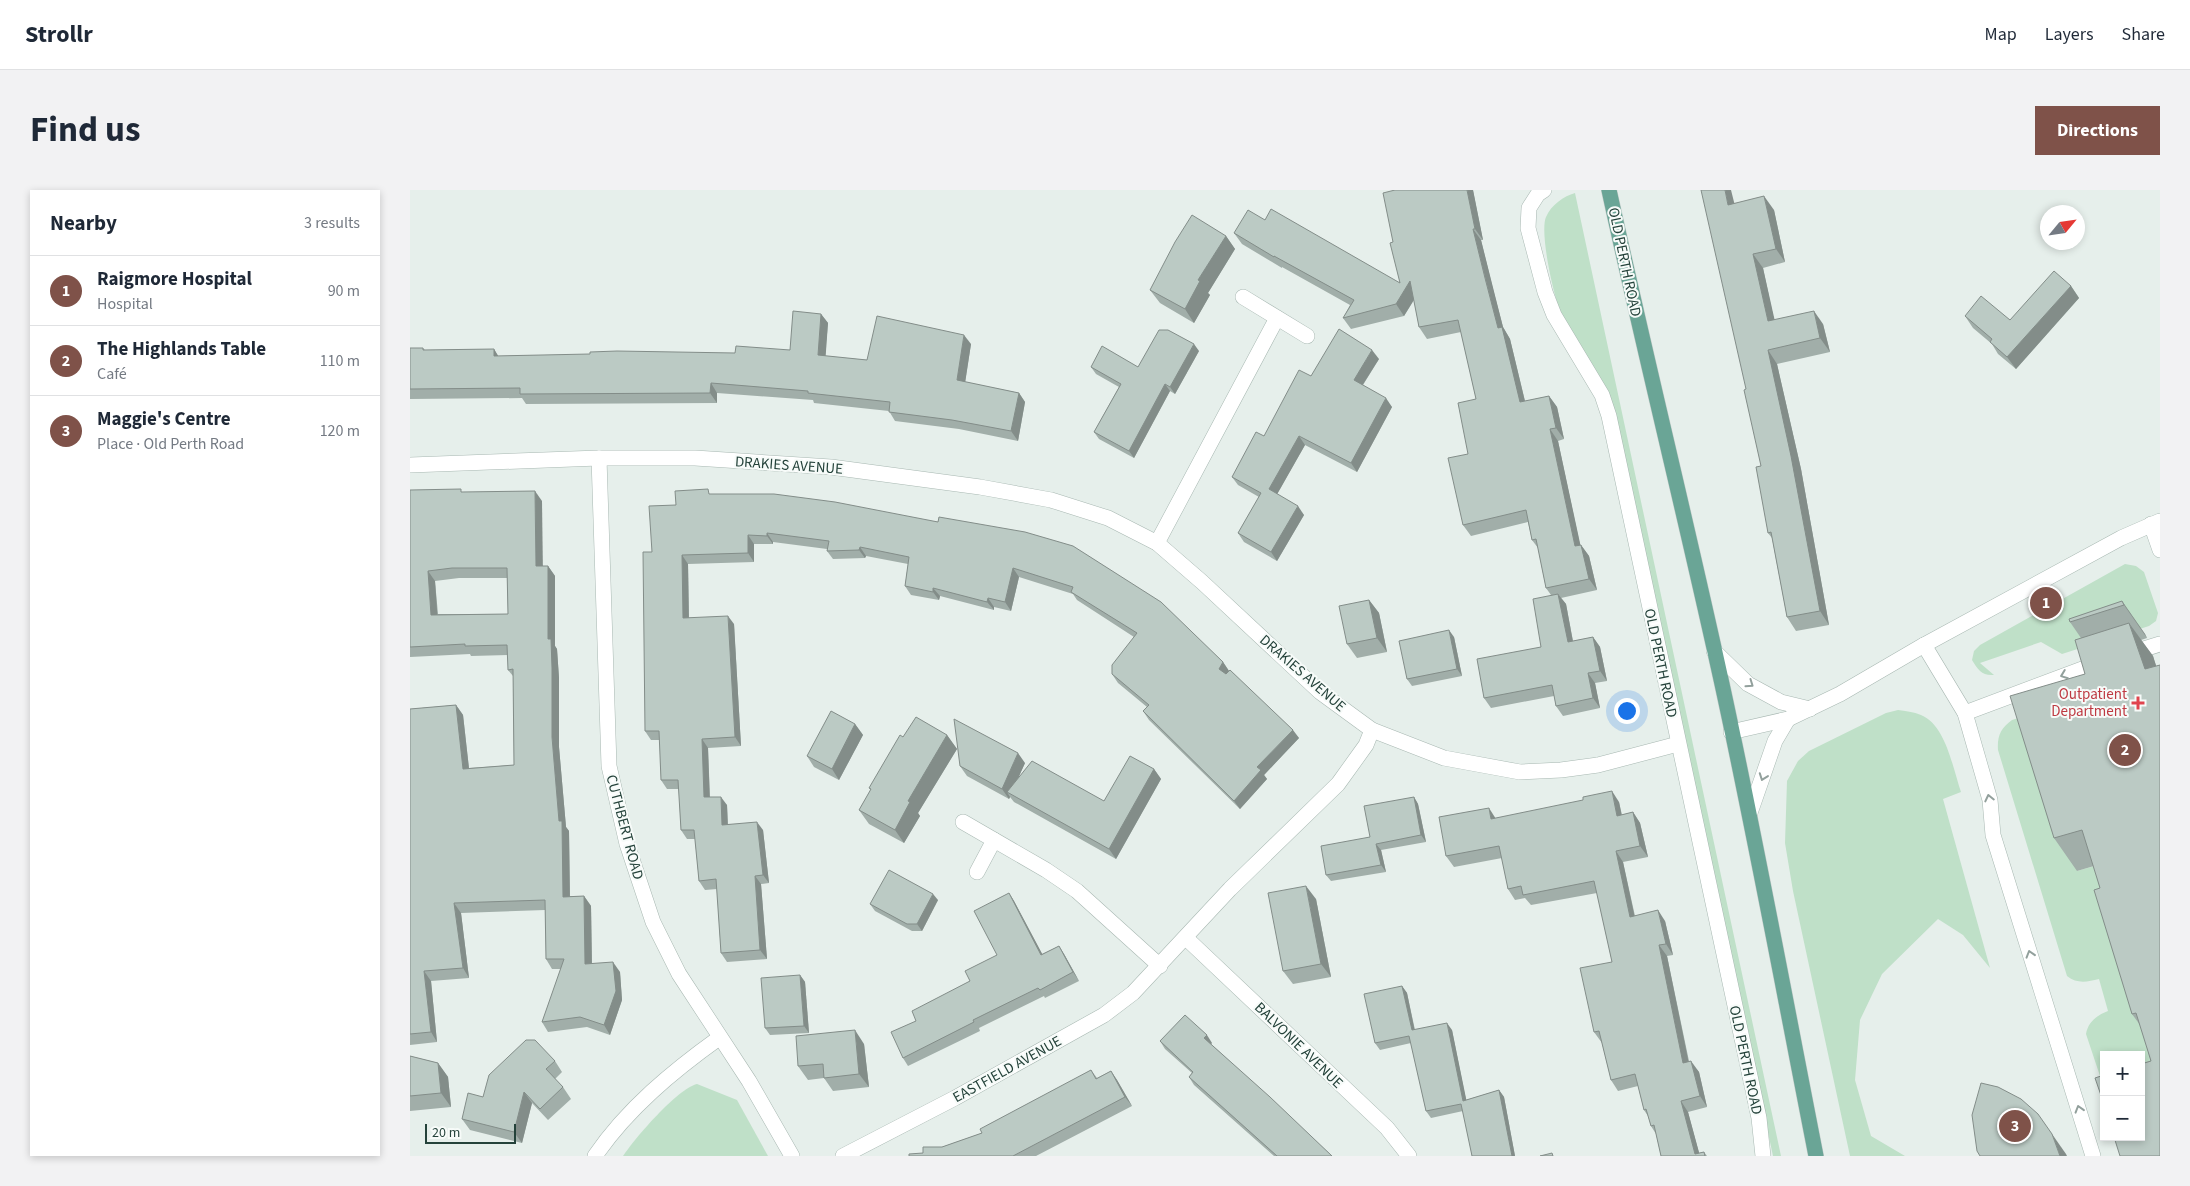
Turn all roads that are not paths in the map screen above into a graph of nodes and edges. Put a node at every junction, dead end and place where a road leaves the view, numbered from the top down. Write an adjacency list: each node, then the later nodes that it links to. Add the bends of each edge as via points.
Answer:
1 (1544, 190): 19 (street, OLD PERTH ROAD, via 1529,208 1528,228 1554,315 1602,395 1609,416)
2 (1609, 190): 13 (main road, OLD PERTH ROAD)
3 (1243, 298): 4 (street)
4 (1277, 318): 5 (street); 9 (street)
5 (1307, 336)
6 (599, 458): 7 (street, DRAKIES AVENUE); 9 (street, DRAKIES AVENUE, via 695,458 831,467 980,487 1051,500 1108,518); 26 (street, CUTHBERT ROAD, via 609,766 627,844 653,922 679,974)
7 (410, 465)
8 (2156, 523): 10 (street); 12 (street, via 2121,538)
9 (1157, 543): 17 (street, DRAKIES AVENUE, via 1320,692)
10 (2160, 550)
11 (2160, 644): 15 (street, one-way to 15, via 2078,670)
12 (1924, 645): 14 (street); 15 (street)
13 (1714, 652): 14 (street, one-way to 14, via 1748,684 1781,702); 18 (main road, OLD PERTH ROAD)
14 (1810, 709): 16 (street)
15 (1966, 713): 33 (street, one-way to 15, via 1993,835 1990,800)
16 (1788, 719): 18 (street); 20 (street, one-way to 20, via 1775,742)
17 (1372, 730): 19 (street, DRAKIES AVENUE, via 1444,758 1520,772 1598,765); 24 (street, EASTFIELD AVENUE, via 1366,745 1338,784 1230,889)
18 (1732, 732): 20 (main road, OLD PERTH ROAD)
19 (1678, 744): 31 (street, OLD PERTH ROAD, via 1759,1118)
20 (1750, 813): 32 (main road, OLD PERTH ROAD)
21 (963, 822): 22 (street)
22 (994, 840): 23 (street); 25 (street, via 1078,891)
23 (977, 872)
24 (1186, 938): 25 (street, EASTFIELD AVENUE); 30 (street, BALVONIE AVENUE, via 1387,1128)
25 (1160, 966): 29 (street, EASTFIELD AVENUE, via 1133,993 1104,1014 955,1098)
26 (719, 1038): 27 (street, via 645,1098); 28 (street, CUTHBERT ROAD)
27 (595, 1156)
28 (792, 1156)
29 (843, 1156)
30 (1409, 1156)
31 (1763, 1156)
32 (1816, 1156)
33 (2093, 1156)

